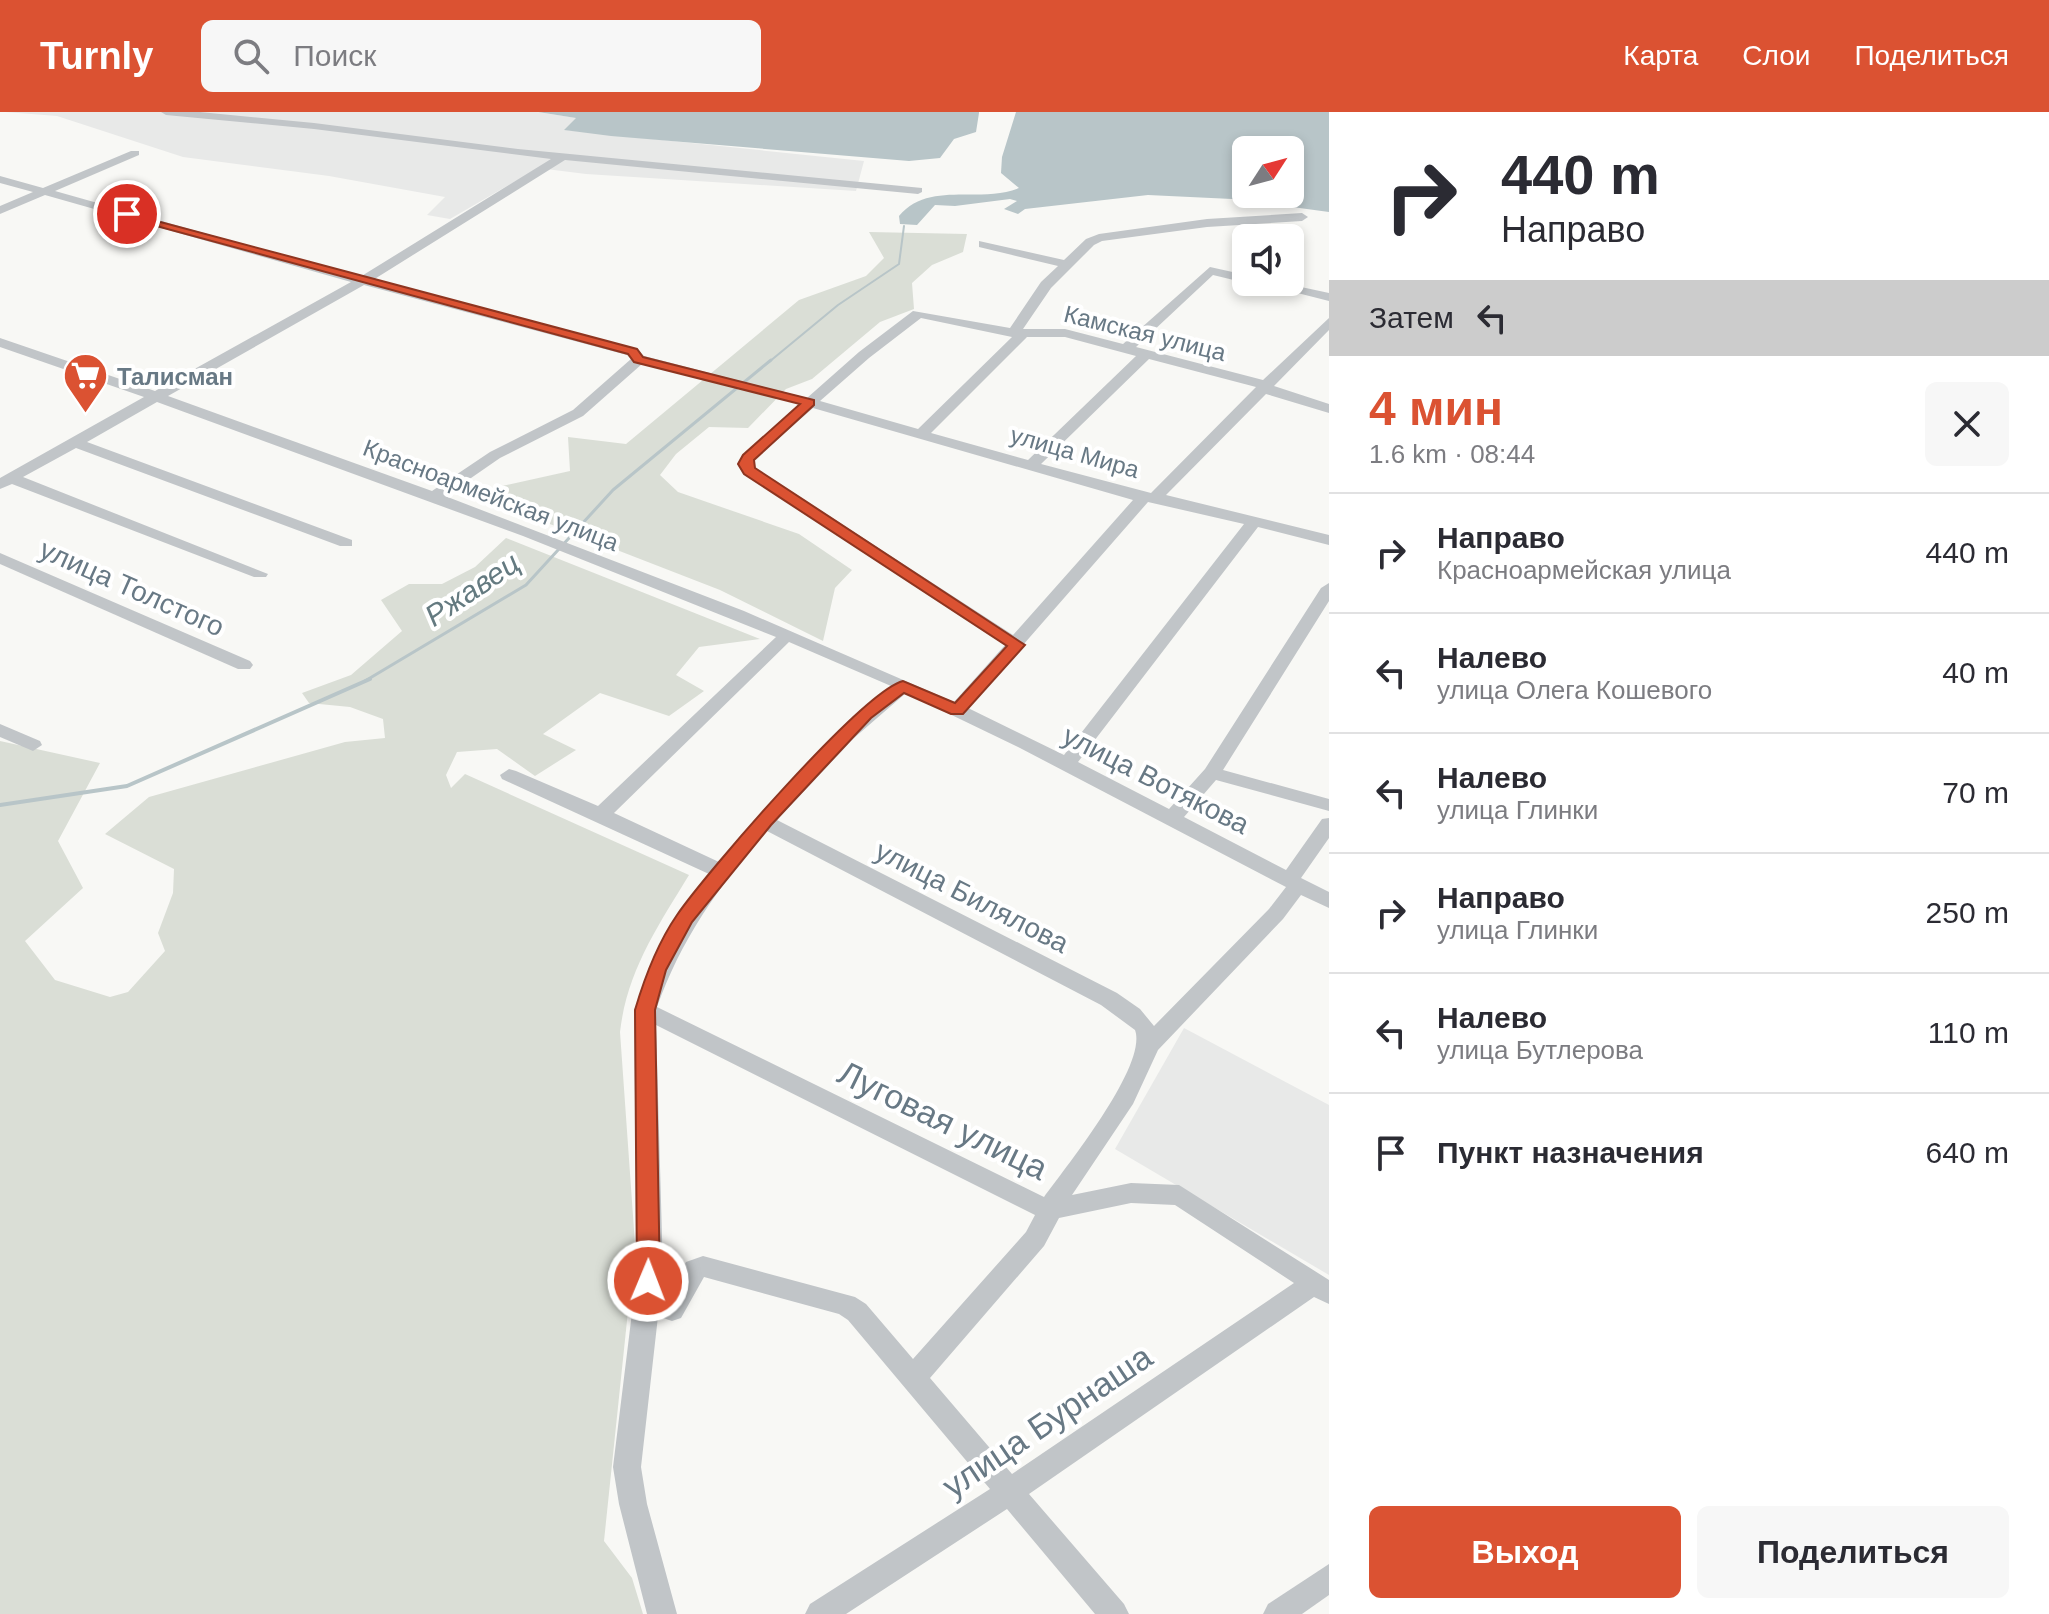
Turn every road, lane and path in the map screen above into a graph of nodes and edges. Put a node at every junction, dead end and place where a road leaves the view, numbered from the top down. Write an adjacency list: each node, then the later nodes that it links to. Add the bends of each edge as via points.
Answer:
1 (166, 112): 3 (street)
2 (135, 153): 6 (street)
3 (563, 156): 5 (street); 12 (street)
4 (0, 179): 6 (street, улица Мира)
5 (918, 190)
6 (44, 191): 7 (street); 12 (street, улица Мира)
7 (0, 210)
8 (1302, 217): 10 (street, via 1111,235 1090,242)
9 (983, 244): 10 (street)
10 (1068, 265): 16 (street, via 1037,297)
11 (1232, 276): 18 (street, via 1210,271)
12 (362, 281): 20 (street, улица Мира, via 632,352); 22 (street)
13 (1304, 292): 14 (street)
14 (1329, 297)
15 (1329, 322): 21 (street)
16 (1018, 334): 18 (street, Камская улица, via 1053,331); 23 (street, Камская улица, via 918,314); 25 (street)
17 (0, 342): 22 (street, Красноармейская улица)
18 (1126, 349): 19 (street, Камская улица)
19 (1145, 355): 21 (street, Камская улица); 27 (street)
20 (639, 359): 23 (street, улица Мира); 29 (street, via 578,413 495,455)
21 (1264, 385): 24 (street, Камская улица, via 1274,393); 30 (street)
22 (153, 397): 26 (street); 29 (street, Красноармейская улица)
23 (809, 403): 25 (street, улица Мира); 38 (street, via 748,458 749,471)
24 (1329, 409)
25 (922, 434): 27 (street, улица Мира)
26 (74, 442): 28 (street); 33 (street)
27 (1033, 464): 30 (street, улица Мира)
28 (6, 481): 35 (street)
29 (434, 496): 37 (street, Красноармейская улица)
30 (1149, 497): 31 (street, улица Мира); 38 (street)
31 (1253, 523): 32 (street, улица Мира); 44 (street)
32 (1329, 540)
33 (346, 543)
34 (0, 558): 39 (street, улица Толстого)
35 (260, 574)
36 (1329, 588): 45 (street)
37 (786, 636): 40 (street, Красноармейская улица); 48 (street)
38 (1017, 645): 41 (street)
39 (244, 665)
40 (903, 686): 41 (street, Красноармейская улица); 50 (street, via 866,714)
41 (957, 710): 44 (street, улица Вотякова)
42 (0, 730): 43 (street)
43 (33, 745)
44 (1067, 764): 49 (street, улица Вотякова)
45 (1212, 773): 47 (street); 49 (street)
46 (509, 775): 48 (street)
47 (1329, 805)
48 (601, 815): 52 (street)
49 (1171, 819): 53 (street, улица Вотякова)
50 (764, 821): 52 (street); 56 (street, улица Билялова, via 1109,999 1133,1015)
51 (1329, 824): 53 (street)
52 (721, 871): 55 (street, via 685,919 657,970)
53 (1294, 882): 54 (street, улица Вотякова); 56 (street, via 1276,914)
54 (1329, 901)
55 (645, 1010): 57 (street, Луговая улица); 63 (street, via 650,1272 627,1467 629,1496)
56 (1148, 1038): 57 (street, via 1144,1064)
57 (1048, 1210): 58 (street, via 1131,1193 1179,1195); 60 (street, Луговая улица, via 1046,1223 1025,1251)
58 (1321, 1288): 61 (street, улица Бурнаша)
59 (672, 1310): 60 (street, via 695,1269 720,1270 846,1305)
60 (915, 1376): 61 (street)
61 (1010, 1491): 64 (street, улица Бурнаша); 65 (street)
62 (1329, 1578): 66 (street)
63 (662, 1614)
64 (820, 1614)
65 (1114, 1614)
66 (1278, 1614)

